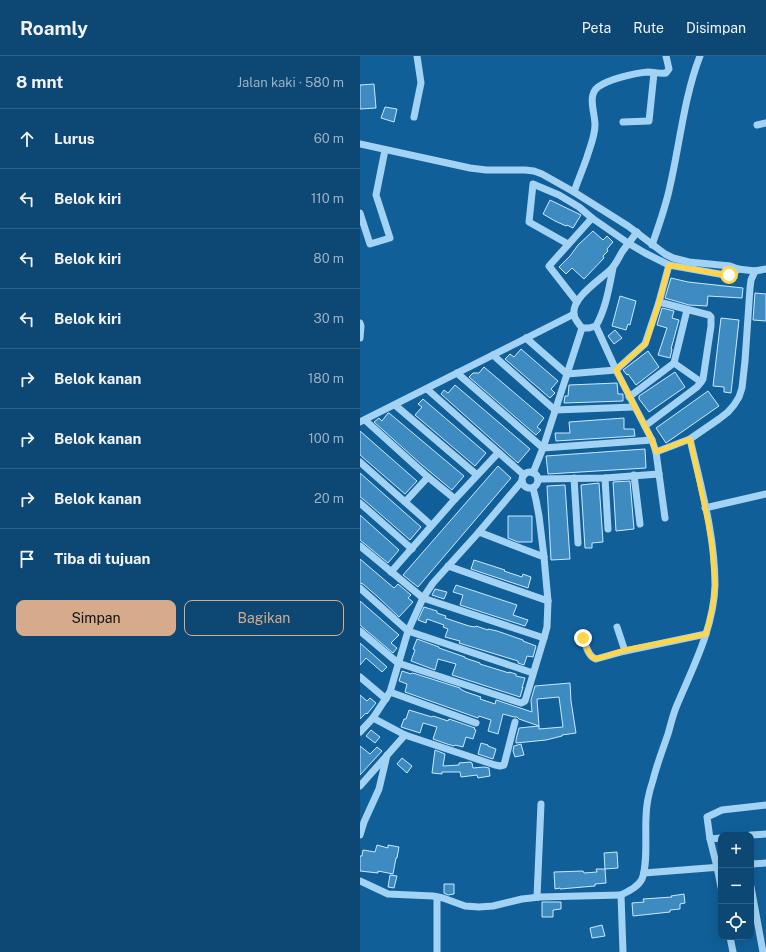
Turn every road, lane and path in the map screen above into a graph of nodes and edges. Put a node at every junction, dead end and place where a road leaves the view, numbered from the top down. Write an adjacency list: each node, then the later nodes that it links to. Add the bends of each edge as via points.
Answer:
1 (417, 56): 5 (street, via 421,83)
2 (666, 56): 4 (street, via 668,71)
3 (700, 56): 17 (street, via 691,83 666,204)
4 (654, 73): 6 (street, via 649,121); 11 (street, via 622,77 593,92 594,132)
5 (414, 117)
6 (623, 122)
7 (766, 123): 8 (street)
8 (757, 125)
9 (360, 144): 10 (street)
10 (385, 150): 11 (street, via 470,168 534,171); 12 (street, via 376,195 390,238 370,244)
11 (574, 192): 14 (street)
12 (360, 213)
13 (592, 218): 15 (street); 16 (street); 16 (street, via 559,195 533,184 529,222)
14 (637, 232): 15 (street); 17 (street)
15 (628, 243): 18 (street); 19 (street)
16 (568, 244): 23 (street, via 549,266)
17 (652, 245): 21 (street, via 680,260)
18 (669, 265): 21 (street, via 725,275 733,274); 24 (street)
19 (613, 268): 23 (street); 28 (street, via 604,306)
20 (766, 268): 22 (street)
21 (738, 269): 22 (street)
22 (755, 271): 45 (street, via 751,280 745,361 739,397 720,419)
23 (577, 302): 26 (street)
24 (659, 302): 25 (street); 34 (street, via 646,343)
25 (687, 310): 33 (street); 37 (street, via 711,317)
26 (574, 314): 29 (street); 31 (street)
27 (360, 323): 30 (street)
28 (596, 326): 29 (street); 34 (street)
29 (582, 328): 36 (street)
30 (360, 338)
31 (526, 338): 32 (street); 36 (street)
32 (492, 355): 35 (street); 42 (street)
33 (674, 363): 37 (street); 39 (street)
34 (616, 370): 36 (street); 39 (street)
35 (457, 373): 38 (street); 47 (street)
36 (567, 374): 42 (street)
37 (701, 382): 44 (street)
38 (427, 389): 40 (street); 49 (street)
39 (629, 396): 41 (street)
40 (395, 405): 43 (street); 53 (street)
41 (634, 407): 42 (street); 44 (street)
42 (555, 410): 47 (street)
43 (362, 421): 55 (street)
44 (645, 426): 46 (street)
45 (690, 439): 48 (street); 65 (street)
46 (652, 440): 47 (street); 48 (street)
47 (543, 448): 51 (street)
48 (656, 452): 52 (street)
49 (498, 453): 53 (street); 56 (street)
50 (360, 462): 63 (street)
51 (533, 473): 56 (street, via 527,473); 59 (street)
52 (660, 474): 54 (street); 66 (street)
53 (477, 475): 62 (street)
54 (634, 475): 58 (street); 67 (street)
55 (428, 477): 62 (street); 63 (street)
56 (523, 478): 60 (street, via 524,486); 70 (street)
57 (574, 478): 58 (street); 59 (street); 71 (street)
58 (606, 478): 69 (street)
59 (538, 479): 60 (street)
60 (533, 488): 74 (street)
61 (766, 494): 65 (street)
62 (455, 499): 68 (street)
63 (405, 502): 68 (street)
64 (360, 504): 73 (street)
65 (705, 508): 83 (street, via 712,546 715,585)
66 (665, 518)
67 (640, 524)
68 (431, 525): 73 (street)
69 (608, 529)
70 (479, 532): 74 (street); 75 (street)
71 (578, 543)
72 (360, 546): 76 (street)
73 (412, 549): 76 (street)
74 (544, 557): 79 (street)
75 (448, 566): 78 (street); 79 (street)
76 (391, 572): 78 (street)
77 (360, 588): 82 (street)
78 (423, 598): 82 (street); 84 (street)
79 (548, 601): 84 (street)
80 (617, 627): 86 (street)
81 (360, 631): 87 (street)
82 (408, 631): 87 (street); 88 (street)
83 (706, 634): 86 (street); 110 (street, via 677,706 653,780 646,818)
84 (544, 638): 88 (street)
85 (583, 638): 86 (street, via 590,655 596,659)
86 (625, 650)
87 (398, 663): 88 (street, via 521,703 525,701); 90 (street)
88 (533, 673)
89 (360, 677): 91 (street)
90 (390, 692): 91 (street); 94 (street)
91 (386, 699): 92 (street)
92 (373, 718): 95 (street); 96 (street)
93 (515, 722): 96 (street, via 504,765 500,766)
94 (476, 723)
95 (360, 732)
96 (405, 735): 97 (street)
97 (387, 755): 98 (street); 102 (street, via 379,789)
98 (360, 786)
99 (541, 804): 114 (street)
100 (766, 805): 105 (street, via 722,810 707,818)
101 (766, 834): 103 (street)
102 (360, 835)
103 (754, 835)
104 (718, 838): 105 (street)
105 (710, 839): 107 (street)
106 (766, 863): 108 (street)
107 (718, 864)
108 (754, 864)
109 (718, 867): 110 (street)
110 (644, 873): 112 (street, via 637,886)
111 (360, 881): 113 (street, via 388,894)
112 (621, 895): 114 (street); 118 (street)
113 (438, 897): 114 (street, via 465,906 479,907); 117 (street)
114 (537, 897)
115 (754, 903): 120 (street)
116 (731, 940): 119 (street)
117 (437, 952)
118 (623, 952)
119 (733, 952)
120 (763, 952)

